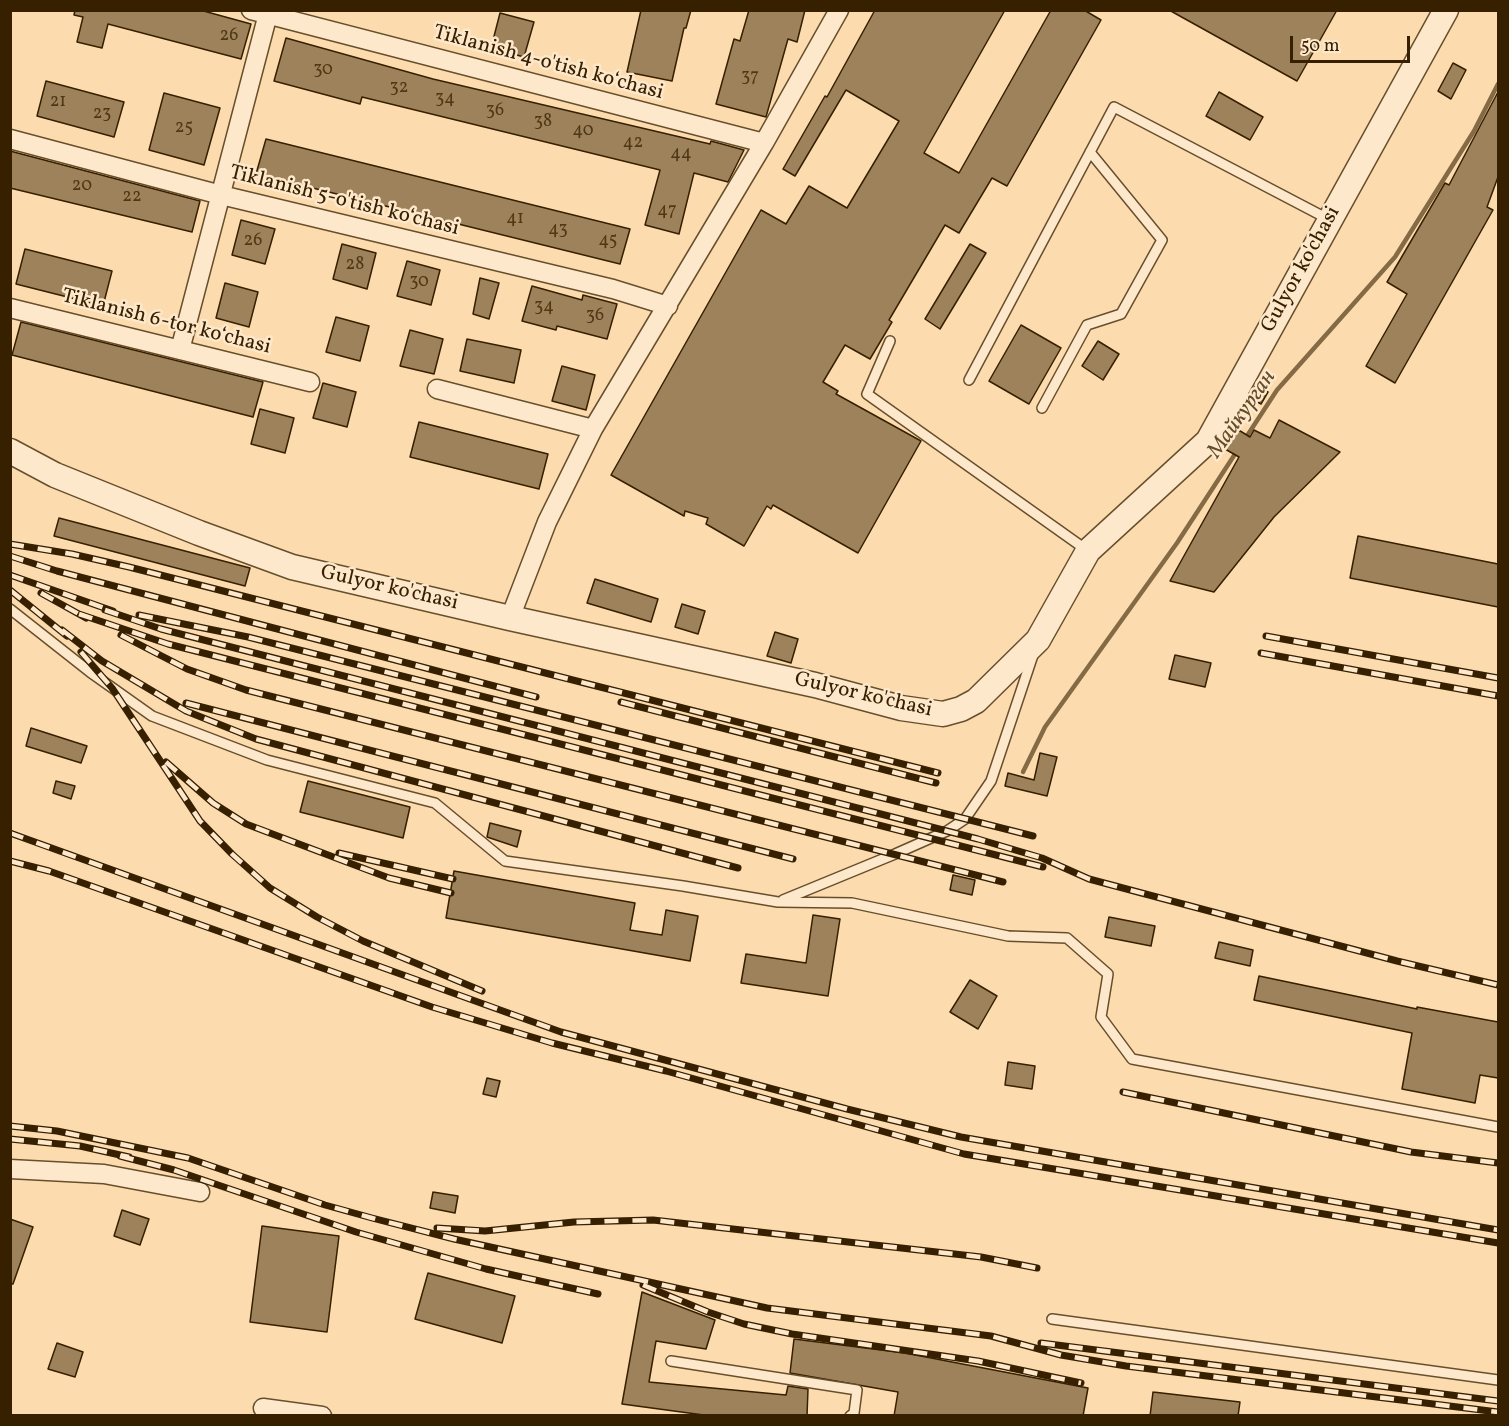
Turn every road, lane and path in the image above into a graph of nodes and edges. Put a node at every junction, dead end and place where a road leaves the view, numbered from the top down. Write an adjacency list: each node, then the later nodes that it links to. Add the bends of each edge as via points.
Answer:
1 (839, 10): 5 (street)
2 (1446, 10): 8 (street, Gulyor ko'chasi)
3 (262, 12): 5 (street, Tiklanish 4-o'tish ko‘chasi); 7 (street)
4 (10, 139): 7 (street, Tiklanish 5-o'tish ko‘chasi)
5 (764, 143): 9 (street)
6 (1090, 152): 8 (lane, via 1114,107); 13 (lane); 16 (lane, via 1162,240 1121,314 1087,325)
7 (221, 195): 9 (street, Tiklanish 5-o'tish ko‘chasi, via 613,289); 12 (street)
8 (1330, 220): 19 (street, Gulyor ko'chasi, via 1208,441)
9 (668, 306): 17 (street)
10 (10, 308): 12 (street, Tiklanish 6-tor ko‘chasi)
11 (890, 341): 19 (lane, via 867,394)
12 (180, 350): 14 (street, Tiklanish 6-tor ko‘chasi)
13 (969, 380)
14 (310, 382)
15 (436, 389): 17 (street)
16 (1042, 408)
17 (593, 429): 21 (street, via 547,522)
18 (10, 451): 21 (street, Gulyor ko'chasi, via 55,475 292,567)
19 (1088, 551): 22 (street, Gulyor ko'chasi)
20 (10, 609): 23 (lane, via 152,716 267,760 435,803 505,861)
21 (510, 618): 22 (street, Gulyor ko'chasi, via 815,685 901,708 942,714 961,710 976,701)
22 (1038, 640): 23 (lane, via 991,781 965,819 904,850)
23 (777, 902): 24 (lane, via 852,903 1008,936 1067,938 1108,974 1101,1017 1132,1059)
24 (1498, 1127)
25 (11, 1170): 26 (street, via 104,1174)
26 (200, 1192)
27 (1052, 1319): 29 (lane)
28 (671, 1361): 32 (lane, via 857,1390 854,1413)
29 (1498, 1380)
30 (263, 1408): 31 (street)
31 (322, 1416)
32 (850, 1416)

